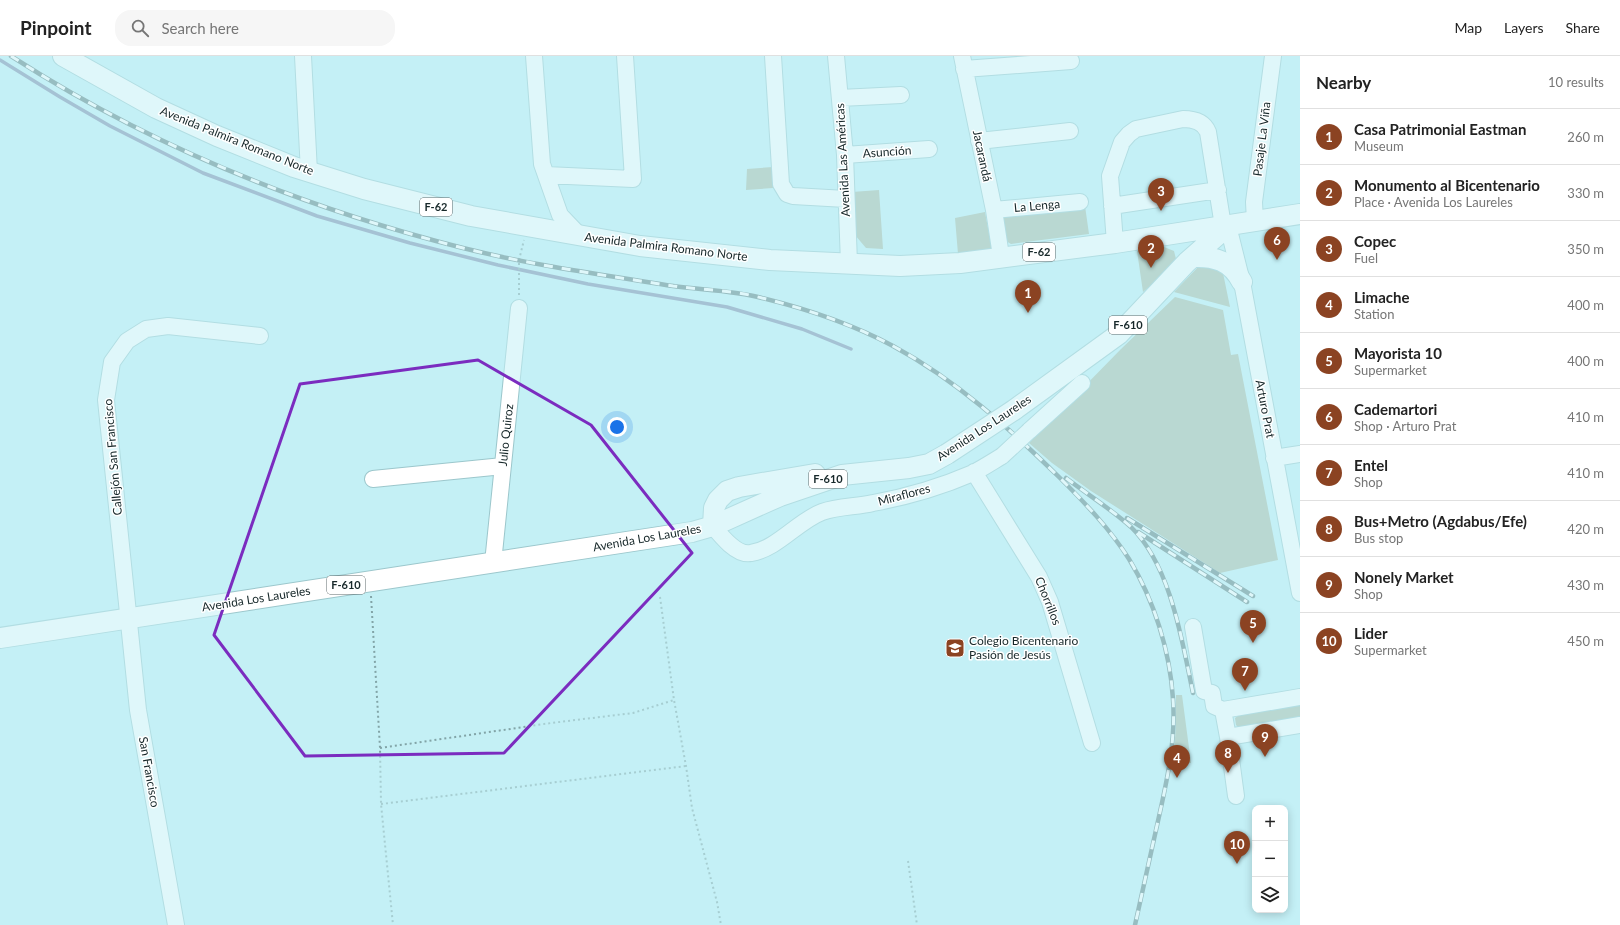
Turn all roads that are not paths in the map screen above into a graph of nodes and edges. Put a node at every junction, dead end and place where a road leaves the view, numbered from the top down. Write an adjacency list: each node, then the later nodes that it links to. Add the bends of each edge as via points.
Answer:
1 (63, 56): 16 (main road, Avenida Palmira Romano Norte / F-62, via 156,108 217,136)
2 (303, 56): 16 (street)
3 (534, 56): 17 (street, via 542,164)
4 (626, 56): 17 (street, via 633,179)
5 (773, 56): 19 (street, via 781,184 787,194 793,196)
6 (836, 56): 11 (street, Avenida Las Américas)
7 (1273, 56): 24 (street, Pasaje La Viña, via 1254,202)
8 (1071, 61): 9 (street)
9 (963, 62): 13 (street, Jacarandá)
10 (901, 95): 11 (street)
11 (840, 98): 15 (street, Avenida Las Américas)
12 (1070, 131): 13 (street)
13 (979, 141): 22 (street, Jacarandá)
14 (929, 149): 15 (street, Asunción)
15 (845, 155): 19 (street, Avenida Las Américas)
16 (309, 172): 27 (main road, Avenida Palmira Romano Norte / F-62, via 471,216)
17 (546, 175): 27 (street, via 560,215)
18 (1218, 190): 21 (street); 21 (street, Arturo Prat, via 1206,128 1199,122 1183,119 1136,129 1122,142 1110,176); 25 (street, Arturo Prat)
19 (846, 199): 31 (street, Avenida Las Américas)
20 (1080, 202): 22 (street, La Lenga)
21 (1112, 206): 28 (street, Arturo Prat)
22 (994, 210): 29 (street, Jacarandá)
23 (1300, 214): 24 (main road, Avenida Palmira Romano Norte / F-62)
24 (1255, 221): 25 (main road, Avenida Palmira Romano Norte / F-62)
25 (1226, 226): 26 (main road, Avenida Palmira Romano Norte / F-62); 30 (main road, Avenida Los Laureles / F-610); 32 (street, Arturo Prat)
26 (1172, 234): 28 (main road, Avenida Palmira Romano Norte / F-62); 30 (main road, via 1187,243)
27 (580, 236): 31 (main road, Avenida Palmira Romano Norte / F-62, via 640,246 770,260)
28 (1115, 243): 29 (main road, Avenida Palmira Romano Norte / F-62)
29 (1002, 256): 31 (main road, Avenida Palmira Romano Norte / F-62, via 960,263 900,266)
30 (1190, 260): 32 (main road, via 1207,256 1217,259 1230,266); 40 (main road, Avenida Los Laureles / F-610, bridge, via 1119,334 1014,410 947,454 929,464)
31 (849, 263)
32 (1242, 282): 37 (street, Arturo Prat)
33 (519, 308): 38 (street, Julio Quiroz)
34 (260, 336): 45 (street, Callejón San Francisco, via 168,326 146,329 126,341 112,362 106,400)
35 (1082, 383): 39 (street, Miraflores, bridge, via 1002,456)
36 (1300, 454): 37 (street)
37 (1274, 458): 44 (street, Arturo Prat)
38 (503, 466): 41 (street); 43 (street, Julio Quiroz)
39 (974, 472): 42 (street, Miraflores, via 926,489 874,503 820,513 770,545 750,554 728,544); 52 (street, Chorrillos, via 1039,577 1050,602)
40 (842, 475): 42 (main road, Avenida Los Laureles / F-610, via 780,496); 42 (main road, via 825,472 739,486 726,491 714,508)
41 (373, 480)
42 (713, 526): 43 (main road, Avenida Los Laureles / F-610, via 692,532)
43 (493, 563): 45 (main road, Avenida Los Laureles / F-610)
44 (1300, 593)
45 (129, 618): 47 (main road, Avenida Los Laureles / F-610); 54 (street, San Francisco, via 138,710)
46 (1193, 627): 49 (street, via 1204,691 1212,693 1214,706)
47 (0, 638)
48 (1300, 697): 49 (street)
49 (1223, 710): 51 (street)
50 (1300, 725): 51 (street)
51 (1228, 737): 53 (street)
52 (1092, 743)
53 (1236, 796)
54 (176, 925)

